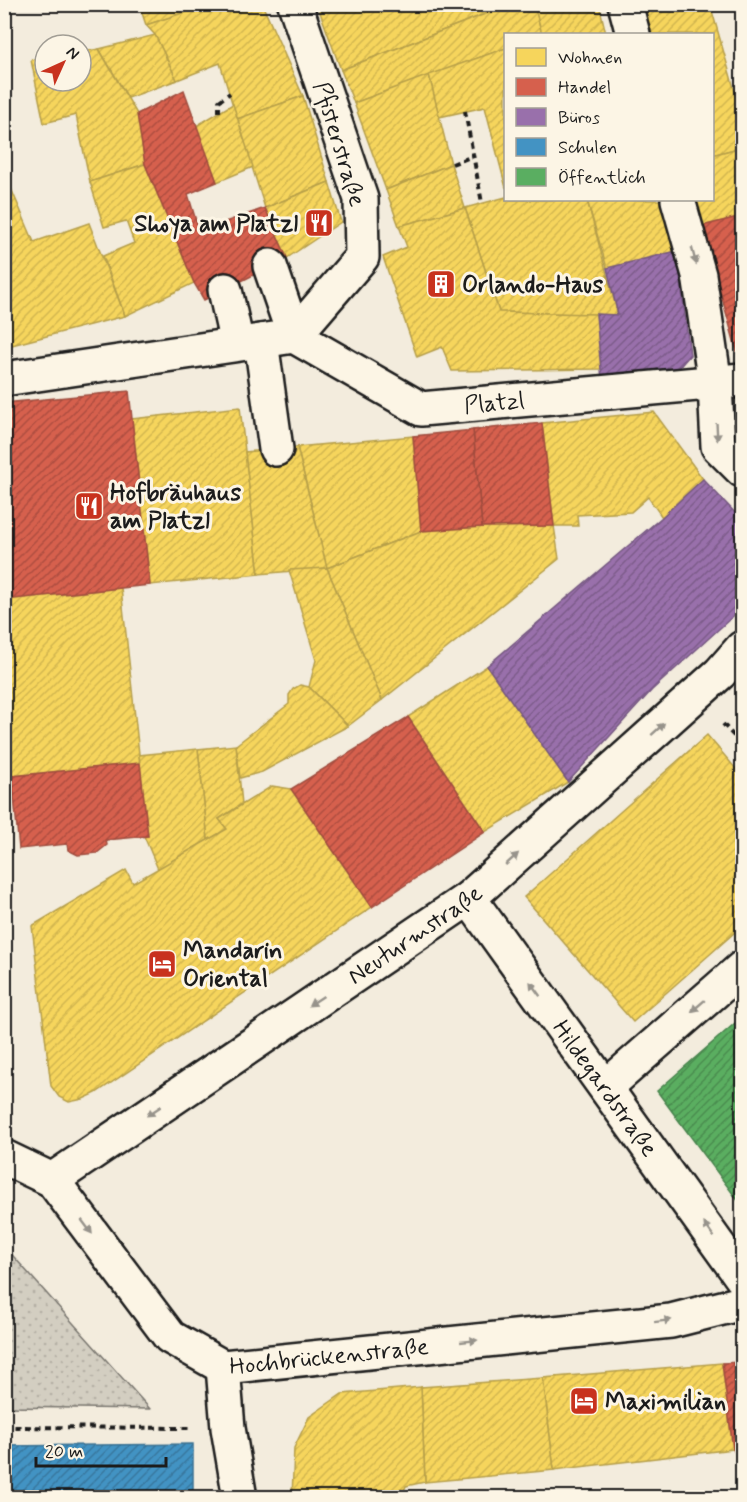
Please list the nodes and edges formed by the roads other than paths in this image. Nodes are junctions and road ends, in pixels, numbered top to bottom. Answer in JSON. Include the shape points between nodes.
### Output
{"nodes":[{"id":1,"x":295,"y":4,"type":"edge"},
{"id":2,"x":625,"y":4,"type":"edge"},
{"id":3,"x":633,"y":33,"type":"edge"},
{"id":4,"x":678,"y":201,"type":"edge"},
{"id":5,"x":270,"y":266,"type":"dead end"},
{"id":6,"x":225,"y":290,"type":"dead end"},
{"id":7,"x":294,"y":336,"type":"junction"},
{"id":8,"x":249,"y":342,"type":"junction"},
{"id":9,"x":4,"y":379,"type":"edge"},
{"id":10,"x":729,"y":382,"type":"edge"},
{"id":11,"x":276,"y":449,"type":"dead end"},
{"id":12,"x":742,"y":470,"type":"edge"},
{"id":13,"x":742,"y":648,"type":"edge"},
{"id":14,"x":469,"y":898,"type":"junction"},
{"id":15,"x":742,"y":968,"type":"edge"},
{"id":16,"x":606,"y":1087,"type":"junction"},
{"id":17,"x":4,"y":1157,"type":"edge"},
{"id":18,"x":52,"y":1180,"type":"junction"},
{"id":19,"x":742,"y":1278,"type":"edge"},
{"id":20,"x":742,"y":1303,"type":"edge"},
{"id":21,"x":223,"y":1368,"type":"junction"},
{"id":22,"x":240,"y":1497,"type":"edge"}],
"edges":[{"from":1,"to":7,"type":"street","name":"Pfisterstraße","via":[[318,73],[374,195],[362,257]]},
{"from":2,"to":3,"type":"street"},
{"from":4,"to":10,"type":"street","one_way":true},
{"from":5,"to":7,"type":"street"},
{"from":6,"to":8,"type":"street"},
{"from":7,"to":8,"type":"street"},
{"from":7,"to":10,"type":"street","name":"Platzl","via":[[421,410]]},
{"from":8,"to":9,"type":"street"},
{"from":8,"to":11,"type":"street"},
{"from":10,"to":12,"type":"street","one_way":true,"via":[[718,446]]},
{"from":14,"to":13,"type":"street","name":"Neuturmstraße","one_way":true,"via":[[720,673]]},
{"from":16,"to":14,"type":"street","name":"Hildegardstraße","one_way":true},
{"from":14,"to":18,"type":"street","name":"Neuturmstraße","one_way":true},
{"from":15,"to":16,"type":"street","one_way":true},
{"from":19,"to":16,"type":"street","name":"Hildegardstraße","one_way":true},
{"from":17,"to":18,"type":"street","name":"Hochbrückenstraße"},
{"from":18,"to":21,"type":"street","name":"Hochbrückenstraße","one_way":true,"via":[[170,1337]]},
{"from":21,"to":20,"type":"street","name":"Hochbrückenstraße","one_way":true,"via":[[670,1321]]},
{"from":21,"to":22,"type":"street"}]}
